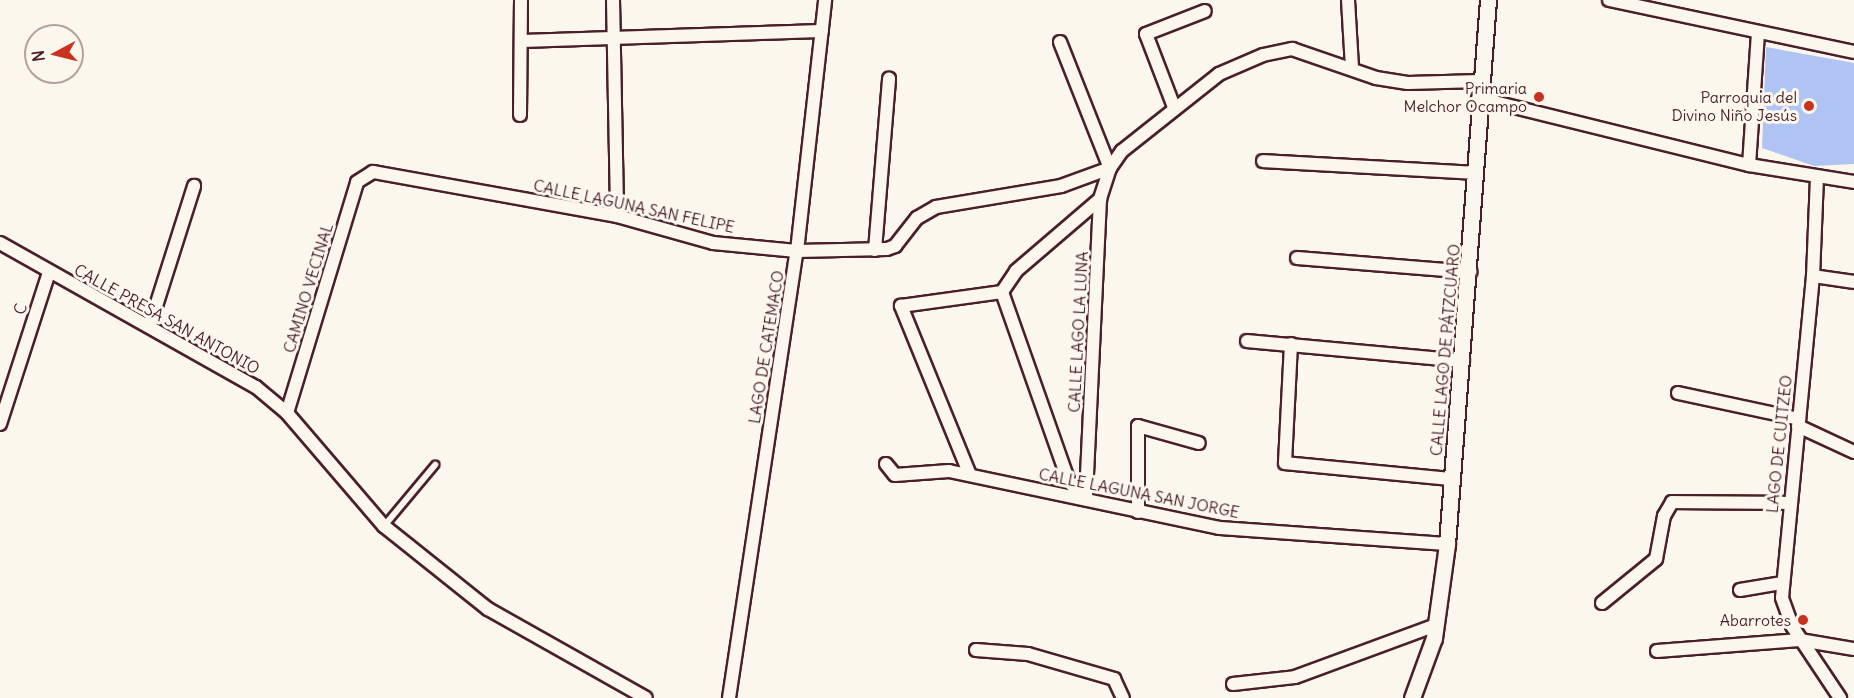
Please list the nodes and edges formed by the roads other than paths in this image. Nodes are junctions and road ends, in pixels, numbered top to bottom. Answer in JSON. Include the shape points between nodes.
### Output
{"nodes":[{"id":1,"x":521,"y":0,"type":"edge"},
{"id":2,"x":613,"y":0,"type":"edge"},
{"id":3,"x":825,"y":0,"type":"edge"},
{"id":4,"x":1348,"y":0,"type":"edge"},
{"id":5,"x":1488,"y":0,"type":"edge"},
{"id":6,"x":1609,"y":0,"type":"edge"},
{"id":7,"x":1205,"y":11,"type":"dead end"},
{"id":8,"x":822,"y":31,"type":"junction"},
{"id":9,"x":1758,"y":32,"type":"junction"},
{"id":10,"x":614,"y":37,"type":"junction"},
{"id":11,"x":521,"y":41,"type":"junction"},
{"id":12,"x":1060,"y":42,"type":"dead end"},
{"id":13,"x":1854,"y":52,"type":"edge"},
{"id":14,"x":1352,"y":68,"type":"junction"},
{"id":15,"x":889,"y":79,"type":"dead end"},
{"id":16,"x":1480,"y":81,"type":"junction"},
{"id":17,"x":1478,"y":98,"type":"junction"},
{"id":18,"x":1174,"y":107,"type":"junction"},
{"id":19,"x":520,"y":115,"type":"dead end"},
{"id":20,"x":1263,"y":161,"type":"dead end"},
{"id":21,"x":1749,"y":165,"type":"junction"},
{"id":22,"x":1110,"y":168,"type":"junction"},
{"id":23,"x":1476,"y":173,"type":"junction"},
{"id":24,"x":363,"y":175,"type":"joint"},
{"id":25,"x":1817,"y":177,"type":"junction"},
{"id":26,"x":1854,"y":182,"type":"edge"},
{"id":27,"x":194,"y":186,"type":"dead end"},
{"id":28,"x":1101,"y":199,"type":"junction"},
{"id":29,"x":617,"y":216,"type":"junction"},
{"id":30,"x":1,"y":246,"type":"edge"},
{"id":31,"x":874,"y":250,"type":"junction"},
{"id":32,"x":797,"y":251,"type":"junction"},
{"id":33,"x":1297,"y":258,"type":"dead end"},
{"id":34,"x":49,"y":272,"type":"junction"},
{"id":35,"x":1470,"y":272,"type":"junction"},
{"id":36,"x":1813,"y":276,"type":"junction"},
{"id":37,"x":1854,"y":282,"type":"edge"},
{"id":38,"x":1002,"y":292,"type":"junction"},
{"id":39,"x":150,"y":325,"type":"junction"},
{"id":40,"x":1247,"y":341,"type":"dead end"},
{"id":41,"x":1291,"y":344,"type":"junction"},
{"id":42,"x":1463,"y":361,"type":"junction"},
{"id":43,"x":1678,"y":393,"type":"dead end"},
{"id":44,"x":287,"y":413,"type":"junction"},
{"id":45,"x":1798,"y":423,"type":"junction"},
{"id":46,"x":0,"y":424,"type":"edge"},
{"id":47,"x":1199,"y":442,"type":"dead end"},
{"id":48,"x":1854,"y":452,"type":"edge"},
{"id":49,"x":886,"y":464,"type":"dead end"},
{"id":50,"x":435,"y":465,"type":"dead end"},
{"id":51,"x":970,"y":475,"type":"junction"},
{"id":52,"x":1452,"y":478,"type":"junction"},
{"id":53,"x":1086,"y":500,"type":"junction"},
{"id":54,"x":1789,"y":503,"type":"junction"},
{"id":55,"x":1138,"y":512,"type":"junction"},
{"id":56,"x":384,"y":526,"type":"junction"},
{"id":57,"x":1447,"y":544,"type":"junction"},
{"id":58,"x":1782,"y":584,"type":"junction"},
{"id":59,"x":1740,"y":590,"type":"dead end"},
{"id":60,"x":1602,"y":603,"type":"dead end"},
{"id":61,"x":1436,"y":625,"type":"junction"},
{"id":62,"x":1800,"y":640,"type":"junction"},
{"id":63,"x":1854,"y":649,"type":"edge"},
{"id":64,"x":976,"y":650,"type":"dead end"},
{"id":65,"x":1657,"y":651,"type":"dead end"},
{"id":66,"x":1233,"y":684,"type":"dead end"},
{"id":67,"x":646,"y":698,"type":"edge"},
{"id":68,"x":729,"y":698,"type":"edge"},
{"id":69,"x":1123,"y":698,"type":"edge"},
{"id":70,"x":1412,"y":698,"type":"edge"},
{"id":71,"x":1840,"y":698,"type":"edge"}],
"edges":[{"from":1,"to":11,"type":"street"},
{"from":2,"to":10,"type":"street"},
{"from":3,"to":8,"type":"street","name":"LAGO DE CATEMACO"},
{"from":4,"to":14,"type":"street"},
{"from":5,"to":16,"type":"street","name":"CALLE LAGO DE PÁTZCUARO"},
{"from":6,"to":9,"type":"street"},
{"from":7,"to":18,"type":"street","via":[[1146,34]]},
{"from":8,"to":10,"type":"street"},
{"from":8,"to":32,"type":"street","name":"LAGO DE CATEMACO"},
{"from":9,"to":13,"type":"street"},
{"from":9,"to":21,"type":"street"},
{"from":10,"to":11,"type":"street"},
{"from":10,"to":29,"type":"street"},
{"from":11,"to":19,"type":"street"},
{"from":12,"to":22,"type":"street"},
{"from":14,"to":16,"type":"street","via":[[1408,83]]},
{"from":14,"to":18,"type":"street","via":[[1292,49],[1263,55],[1234,63]]},
{"from":15,"to":31,"type":"street"},
{"from":16,"to":17,"type":"street","name":"CALLE LAGO DE PÁTZCUARO"},
{"from":17,"to":21,"type":"street"},
{"from":17,"to":23,"type":"street","name":"CALLE LAGO DE PÁTZCUARO"},
{"from":18,"to":22,"type":"street","via":[[1122,151]]},
{"from":20,"to":23,"type":"street"},
{"from":21,"to":25,"type":"street"},
{"from":22,"to":28,"type":"street","name":"CALLE LAGO LA LUNA"},
{"from":22,"to":31,"type":"street","name":"CALLE LAGUNA SAN FELIPE","via":[[1061,186],[936,207],[917,218],[895,246]]},
{"from":23,"to":35,"type":"street","name":"CALLE LAGO DE PÁTZCUARO"},
{"from":24,"to":29,"type":"street","name":"CALLE LAGUNA SAN FELIPE","via":[[373,172]]},
{"from":24,"to":44,"type":"street","name":"CAMINO VECINAL","via":[[357,182]]},
{"from":25,"to":26,"type":"street"},
{"from":25,"to":36,"type":"street","name":"LAGO DE CUITZEO"},
{"from":27,"to":39,"type":"street"},
{"from":28,"to":38,"type":"street","via":[[1016,271]]},
{"from":28,"to":53,"type":"street","name":"CALLE LAGO LA LUNA"},
{"from":29,"to":32,"type":"street","name":"CALLE LAGUNA SAN FELIPE","via":[[713,243]]},
{"from":30,"to":34,"type":"street","name":"CALLE PRESA SAN ANTONIO"},
{"from":31,"to":32,"type":"street","name":"CALLE LAGUNA SAN FELIPE"},
{"from":32,"to":68,"type":"street","name":"LAGO DE CATEMACO"},
{"from":33,"to":35,"type":"street"},
{"from":34,"to":39,"type":"street","name":"CALLE PRESA SAN ANTONIO"},
{"from":34,"to":46,"type":"street","name":"C"},
{"from":35,"to":42,"type":"street","name":"CALLE LAGO DE PÁTZCUARO"},
{"from":36,"to":37,"type":"street"},
{"from":36,"to":45,"type":"street","name":"LAGO DE CUITZEO"},
{"from":38,"to":51,"type":"street","via":[[901,306]]},
{"from":38,"to":53,"type":"street","via":[[1069,482]]},
{"from":39,"to":44,"type":"street","name":"CALLE PRESA SAN ANTONIO","via":[[256,387]]},
{"from":40,"to":41,"type":"street"},
{"from":41,"to":42,"type":"street"},
{"from":41,"to":52,"type":"street","via":[[1285,463]]},
{"from":42,"to":52,"type":"street","name":"CALLE LAGO DE PÁTZCUARO"},
{"from":43,"to":45,"type":"street"},
{"from":44,"to":56,"type":"street","name":"CALLE PRESA SAN ANTONIO"},
{"from":45,"to":48,"type":"street"},
{"from":45,"to":54,"type":"street","name":"LAGO DE CUITZEO"},
{"from":47,"to":55,"type":"street","via":[[1138,426]]},
{"from":49,"to":51,"type":"street","name":"CALLE LAGUNA SAN JORGE","via":[[895,475],[949,471]]},
{"from":50,"to":56,"type":"lane"},
{"from":51,"to":53,"type":"street","name":"CALLE LAGUNA SAN JORGE"},
{"from":52,"to":57,"type":"street","name":"CALLE LAGO DE PÁTZCUARO"},
{"from":53,"to":55,"type":"street","name":"CALLE LAGUNA SAN JORGE"},
{"from":54,"to":58,"type":"street","name":"LAGO DE CUITZEO"},
{"from":54,"to":60,"type":"street","via":[[1672,502],[1664,516],[1656,559]]},
{"from":55,"to":57,"type":"street","name":"CALLE LAGUNA SAN JORGE","via":[[1219,528]]},
{"from":56,"to":67,"type":"street","name":"CALLE PRESA SAN ANTONIO","via":[[488,609]]},
{"from":57,"to":61,"type":"street","name":"CALLE LAGO DE PÁTZCUARO"},
{"from":58,"to":59,"type":"street"},
{"from":58,"to":62,"type":"street","name":"LAGO DE CUITZEO","via":[[1786,613]]},
{"from":61,"to":66,"type":"street","via":[[1295,677]]},
{"from":61,"to":70,"type":"street","name":"CALLE LAGO DE PÁTZCUARO"},
{"from":62,"to":63,"type":"street"},
{"from":62,"to":65,"type":"street"},
{"from":62,"to":71,"type":"street","name":"LAGO DE CUITZEO"},
{"from":64,"to":69,"type":"street","via":[[1028,654],[1114,680]]}]}
